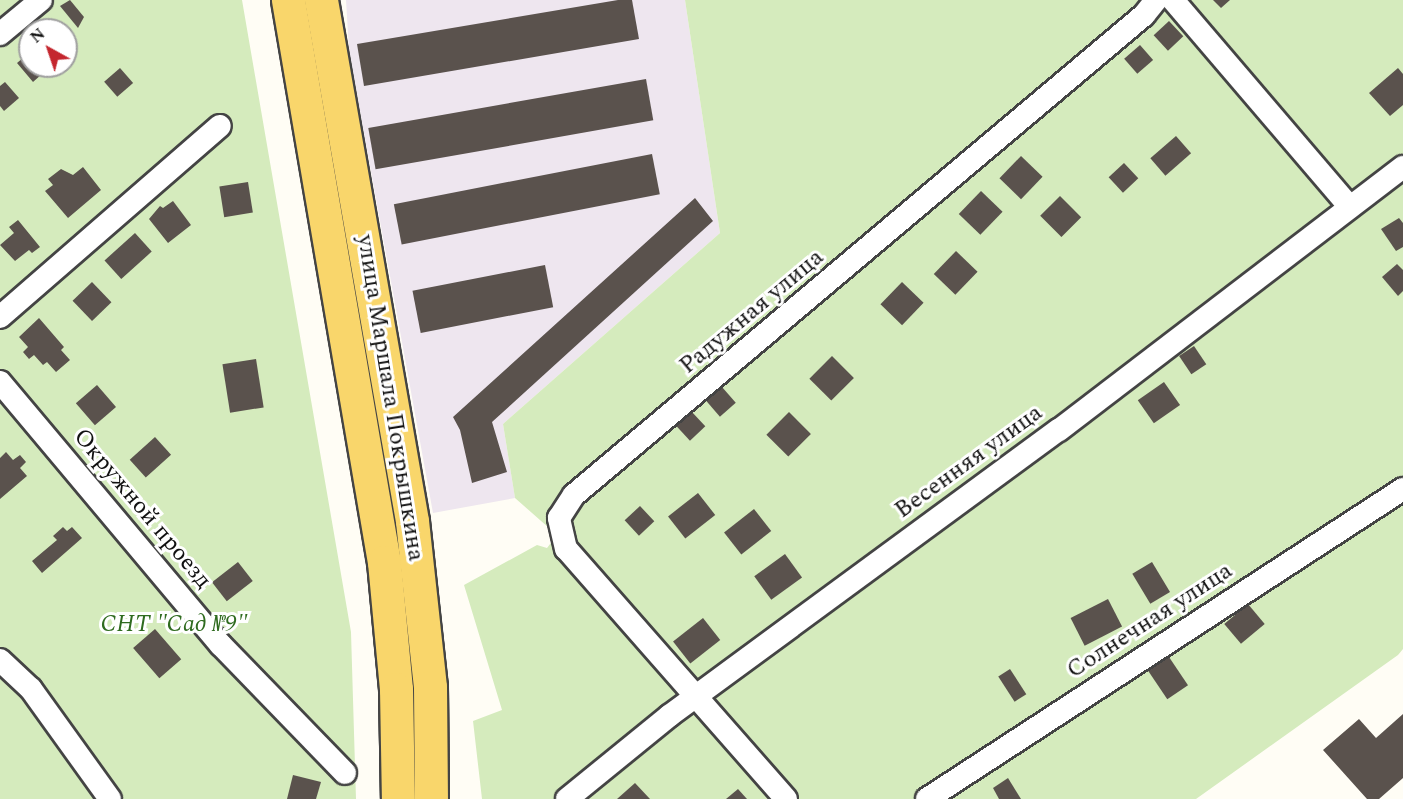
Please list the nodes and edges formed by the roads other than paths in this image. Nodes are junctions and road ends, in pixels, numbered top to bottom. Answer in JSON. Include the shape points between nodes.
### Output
{"nodes":[{"id":1,"x":41,"y":0,"type":"edge"},
{"id":2,"x":288,"y":0,"type":"edge"},
{"id":3,"x":321,"y":0,"type":"edge"},
{"id":4,"x":1156,"y":0,"type":"edge"},
{"id":5,"x":1173,"y":0,"type":"edge"},
{"id":6,"x":0,"y":34,"type":"edge"},
{"id":7,"x":220,"y":126,"type":"dead end"},
{"id":8,"x":1403,"y":167,"type":"edge"},
{"id":9,"x":1350,"y":207,"type":"junction"},
{"id":10,"x":0,"y":317,"type":"edge"},
{"id":11,"x":0,"y":382,"type":"edge"},
{"id":12,"x":1403,"y":489,"type":"edge"},
{"id":13,"x":0,"y":660,"type":"edge"},
{"id":14,"x":698,"y":695,"type":"junction"},
{"id":15,"x":345,"y":773,"type":"dead end"},
{"id":16,"x":110,"y":799,"type":"edge"},
{"id":17,"x":398,"y":799,"type":"edge"},
{"id":18,"x":431,"y":799,"type":"edge"},
{"id":19,"x":567,"y":799,"type":"edge"},
{"id":20,"x":786,"y":799,"type":"edge"},
{"id":21,"x":927,"y":799,"type":"edge"}],
"edges":[{"from":1,"to":6,"type":"street"},
{"from":2,"to":17,"type":"main road","name":"улица Маршала Покрышкина","via":[[383,553],[396,689]]},
{"from":3,"to":18,"type":"main road","name":"улица Маршала Покрышкина","via":[[413,530],[429,677]]},
{"from":4,"to":14,"type":"street","name":"Радужная улица","via":[[1144,15],[574,495],[559,518],[566,549]]},
{"from":5,"to":9,"type":"street"},
{"from":7,"to":10,"type":"street"},
{"from":8,"to":9,"type":"street","name":"Весенняя улица"},
{"from":9,"to":14,"type":"street","name":"Весенняя улица","via":[[1059,430]]},
{"from":11,"to":15,"type":"street","name":"Окружной проезд","via":[[221,645]]},
{"from":12,"to":21,"type":"street","name":"Солнечная улица"},
{"from":13,"to":16,"type":"street","via":[[31,689]]},
{"from":14,"to":19,"type":"street","name":"Весенняя улица"},
{"from":14,"to":20,"type":"street","name":"Радужная улица"}]}
